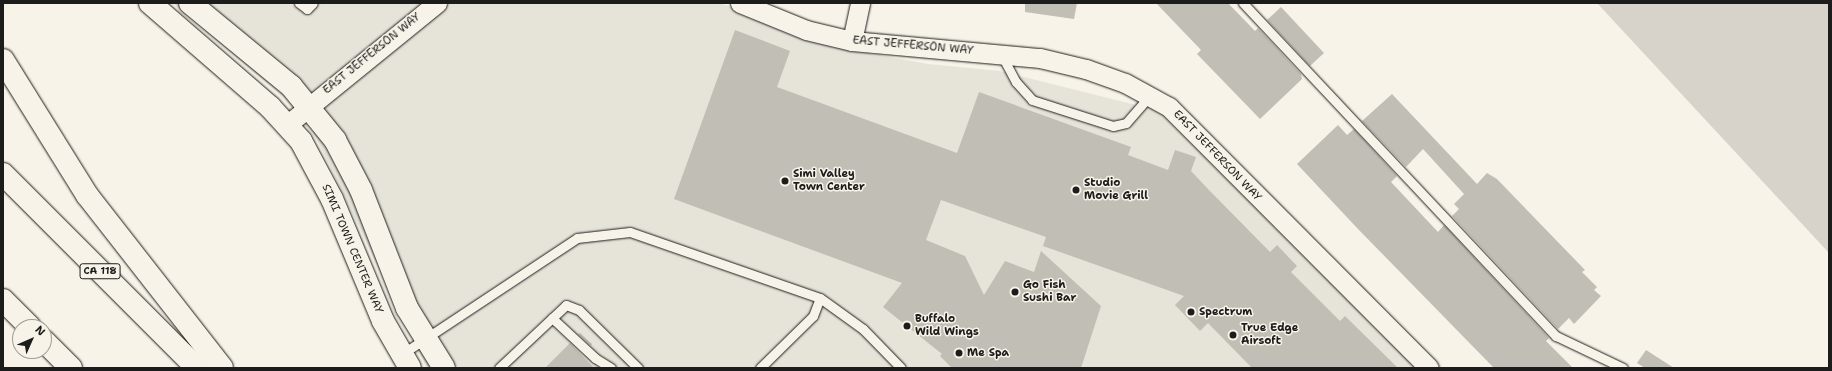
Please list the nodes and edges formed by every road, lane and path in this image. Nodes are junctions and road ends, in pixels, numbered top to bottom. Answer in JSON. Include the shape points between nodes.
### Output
{"nodes":[{"id":1,"x":150,"y":3,"type":"edge"},
{"id":2,"x":190,"y":3,"type":"edge"},
{"id":3,"x":299,"y":3,"type":"edge"},
{"id":4,"x":313,"y":3,"type":"edge"},
{"id":5,"x":437,"y":3,"type":"edge"},
{"id":6,"x":740,"y":3,"type":"edge"},
{"id":7,"x":860,"y":3,"type":"edge"},
{"id":8,"x":1243,"y":3,"type":"edge"},
{"id":9,"x":852,"y":41,"type":"junction"},
{"id":10,"x":1002,"y":54,"type":"junction"},
{"id":11,"x":3,"y":60,"type":"edge"},
{"id":12,"x":1149,"y":96,"type":"junction"},
{"id":13,"x":308,"y":106,"type":"junction"},
{"id":14,"x":288,"y":124,"type":"junction"},
{"id":15,"x":3,"y":174,"type":"edge"},
{"id":16,"x":820,"y":298,"type":"junction"},
{"id":17,"x":3,"y":300,"type":"edge"},
{"id":18,"x":3,"y":308,"type":"edge"},
{"id":19,"x":552,"y":318,"type":"junction"},
{"id":20,"x":16,"y":319,"type":"edge"},
{"id":21,"x":22,"y":319,"type":"edge"},
{"id":22,"x":424,"y":340,"type":"junction"},
{"id":23,"x":52,"y":350,"type":"edge"},
{"id":24,"x":406,"y":361,"type":"edge"},
{"id":25,"x":71,"y":368,"type":"edge"},
{"id":26,"x":197,"y":368,"type":"edge"},
{"id":27,"x":222,"y":368,"type":"edge"},
{"id":28,"x":444,"y":368,"type":"edge"},
{"id":29,"x":498,"y":368,"type":"edge"},
{"id":30,"x":611,"y":368,"type":"edge"},
{"id":31,"x":638,"y":368,"type":"edge"},
{"id":32,"x":760,"y":368,"type":"edge"},
{"id":33,"x":901,"y":368,"type":"edge"},
{"id":34,"x":1429,"y":368,"type":"edge"},
{"id":35,"x":1623,"y":368,"type":"edge"}],
"edges":[{"from":1,"to":14,"type":"main road","name":"SIMI TOWN CENTER WAY"},
{"from":2,"to":13,"type":"main road","via":[[258,57]]},
{"from":3,"to":4,"type":"lane","via":[[307,9]]},
{"from":5,"to":13,"type":"street","name":"EAST JEFFERSON WAY"},
{"from":6,"to":9,"type":"street","name":"EAST JEFFERSON WAY","via":[[806,30]]},
{"from":7,"to":9,"type":"street"},
{"from":8,"to":35,"type":"lane","via":[[1556,336]]},
{"from":9,"to":10,"type":"street","name":"EAST JEFFERSON WAY"},
{"from":10,"to":12,"type":"street","name":"EAST JEFFERSON WAY","via":[[1040,58],[1086,69]]},
{"from":10,"to":12,"type":"lane","via":[[1016,82],[1032,100],[1113,126],[1126,123]]},
{"from":11,"to":27,"type":"main road","via":[[86,195]]},
{"from":12,"to":34,"type":"street","name":"EAST JEFFERSON WAY","via":[[1169,107]]},
{"from":13,"to":14,"type":"street","name":"EAST JEFFERSON WAY"},
{"from":13,"to":22,"type":"main road","via":[[335,140],[361,190],[391,271]]},
{"from":14,"to":24,"type":"main road","name":"SIMI TOWN CENTER WAY","via":[[332,199],[383,321]]},
{"from":15,"to":26,"type":"main road","number":"CA 118"},
{"from":16,"to":22,"type":"lane","via":[[630,232],[600,233],[577,238]]},
{"from":16,"to":32,"type":"lane","via":[[813,316]]},
{"from":16,"to":33,"type":"lane","via":[[863,329]]},
{"from":17,"to":21,"type":"main road"},
{"from":18,"to":20,"type":"main road"},
{"from":19,"to":29,"type":"lane"},
{"from":19,"to":30,"type":"lane","via":[[595,358]]},
{"from":19,"to":31,"type":"lane","via":[[566,305],[579,310]]},
{"from":22,"to":24,"type":"lane"},
{"from":22,"to":28,"type":"main road"},
{"from":23,"to":25,"type":"main road"}]}
